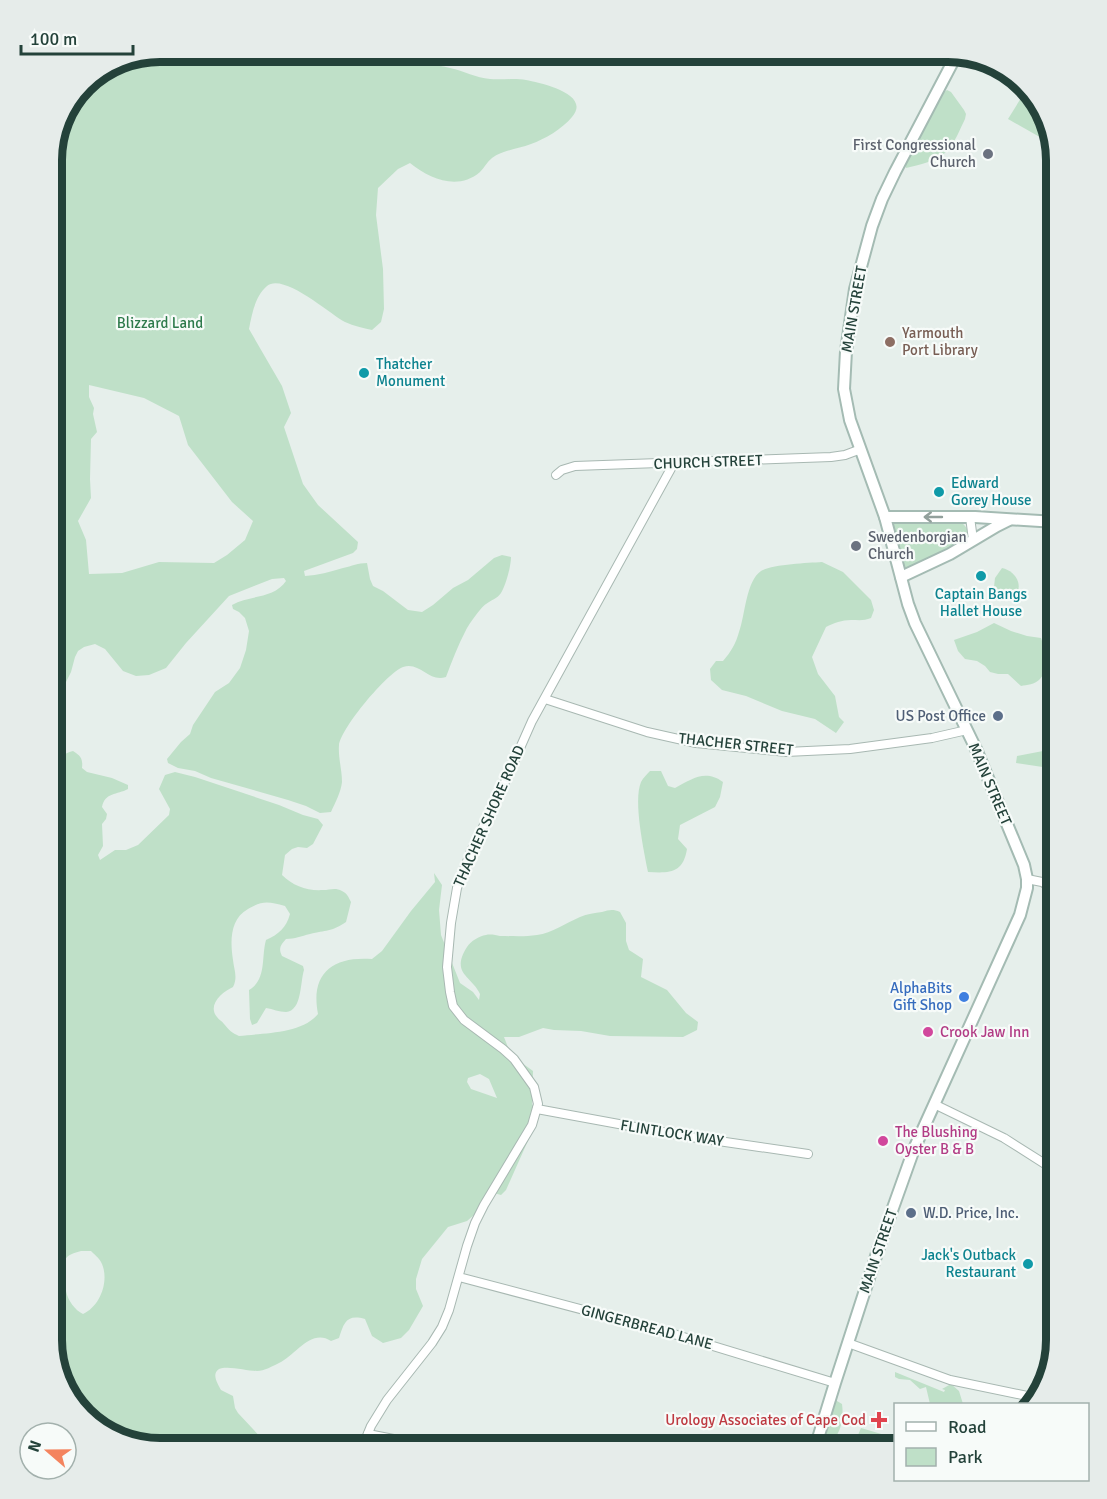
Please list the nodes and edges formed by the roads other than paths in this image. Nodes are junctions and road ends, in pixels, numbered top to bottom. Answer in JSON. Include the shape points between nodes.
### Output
{"nodes":[{"id":1,"x":953,"y":62,"type":"edge"},
{"id":2,"x":861,"y":449,"type":"junction"},
{"id":3,"x":674,"y":463,"type":"junction"},
{"id":4,"x":556,"y":475,"type":"dead end"},
{"id":5,"x":885,"y":517,"type":"junction"},
{"id":6,"x":970,"y":517,"type":"junction"},
{"id":7,"x":1012,"y":519,"type":"junction"},
{"id":8,"x":1046,"y":521,"type":"edge"},
{"id":9,"x":973,"y":540,"type":"junction"},
{"id":10,"x":901,"y":577,"type":"junction"},
{"id":11,"x":545,"y":699,"type":"junction"},
{"id":12,"x":967,"y":730,"type":"junction"},
{"id":13,"x":1027,"y":879,"type":"junction"},
{"id":14,"x":1046,"y":885,"type":"edge"},
{"id":15,"x":934,"y":1104,"type":"junction"},
{"id":16,"x":537,"y":1109,"type":"junction"},
{"id":17,"x":808,"y":1154,"type":"dead end"},
{"id":18,"x":1046,"y":1165,"type":"edge"},
{"id":19,"x":459,"y":1277,"type":"junction"},
{"id":20,"x":848,"y":1343,"type":"junction"},
{"id":21,"x":835,"y":1383,"type":"junction"},
{"id":22,"x":1027,"y":1396,"type":"edge"},
{"id":23,"x":368,"y":1434,"type":"junction"},
{"id":24,"x":367,"y":1437,"type":"edge"},
{"id":25,"x":385,"y":1437,"type":"edge"},
{"id":26,"x":818,"y":1438,"type":"edge"}],
"edges":[{"from":1,"to":2,"type":"main road","name":"MAIN STREET","via":[[882,199],[860,265],[844,383],[848,412]]},
{"from":2,"to":3,"type":"street","name":"CHURCH STREET","via":[[831,457]]},
{"from":2,"to":5,"type":"main road","name":"MAIN STREET"},
{"from":3,"to":4,"type":"street","name":"CHURCH STREET","via":[[575,466]]},
{"from":3,"to":11,"type":"street","name":"THACHER SHORE ROAD"},
{"from":6,"to":5,"type":"main road","one_way":true},
{"from":5,"to":10,"type":"main road","name":"MAIN STREET"},
{"from":6,"to":7,"type":"main road"},
{"from":6,"to":9,"type":"street"},
{"from":7,"to":8,"type":"main road"},
{"from":7,"to":9,"type":"main road"},
{"from":9,"to":10,"type":"main road"},
{"from":10,"to":12,"type":"main road","name":"MAIN STREET","via":[[915,623]]},
{"from":11,"to":12,"type":"street","name":"THACHER STREET","via":[[647,732],[696,743],[786,752],[850,749]]},
{"from":11,"to":16,"type":"street","name":"THACHER SHORE ROAD","via":[[459,881],[453,902],[447,966],[456,1011],[514,1059],[534,1086]]},
{"from":12,"to":13,"type":"main road","name":"MAIN STREET"},
{"from":13,"to":14,"type":"street"},
{"from":13,"to":15,"type":"main road","name":"MAIN STREET","via":[[1020,915]]},
{"from":15,"to":18,"type":"street","via":[[1004,1138]]},
{"from":15,"to":20,"type":"main road","name":"MAIN STREET","via":[[896,1198]]},
{"from":16,"to":17,"type":"street","name":"FLINTLOCK WAY"},
{"from":16,"to":19,"type":"street","via":[[532,1125],[475,1223]]},
{"from":19,"to":21,"type":"street","name":"GINGERBREAD LANE","via":[[668,1332]]},
{"from":19,"to":23,"type":"street","via":[[439,1332],[387,1400]]},
{"from":20,"to":21,"type":"main road","name":"MAIN STREET"},
{"from":20,"to":22,"type":"street","via":[[950,1380]]},
{"from":21,"to":26,"type":"main road","name":"MAIN STREET"},
{"from":23,"to":24,"type":"street"},
{"from":23,"to":25,"type":"street"}]}
